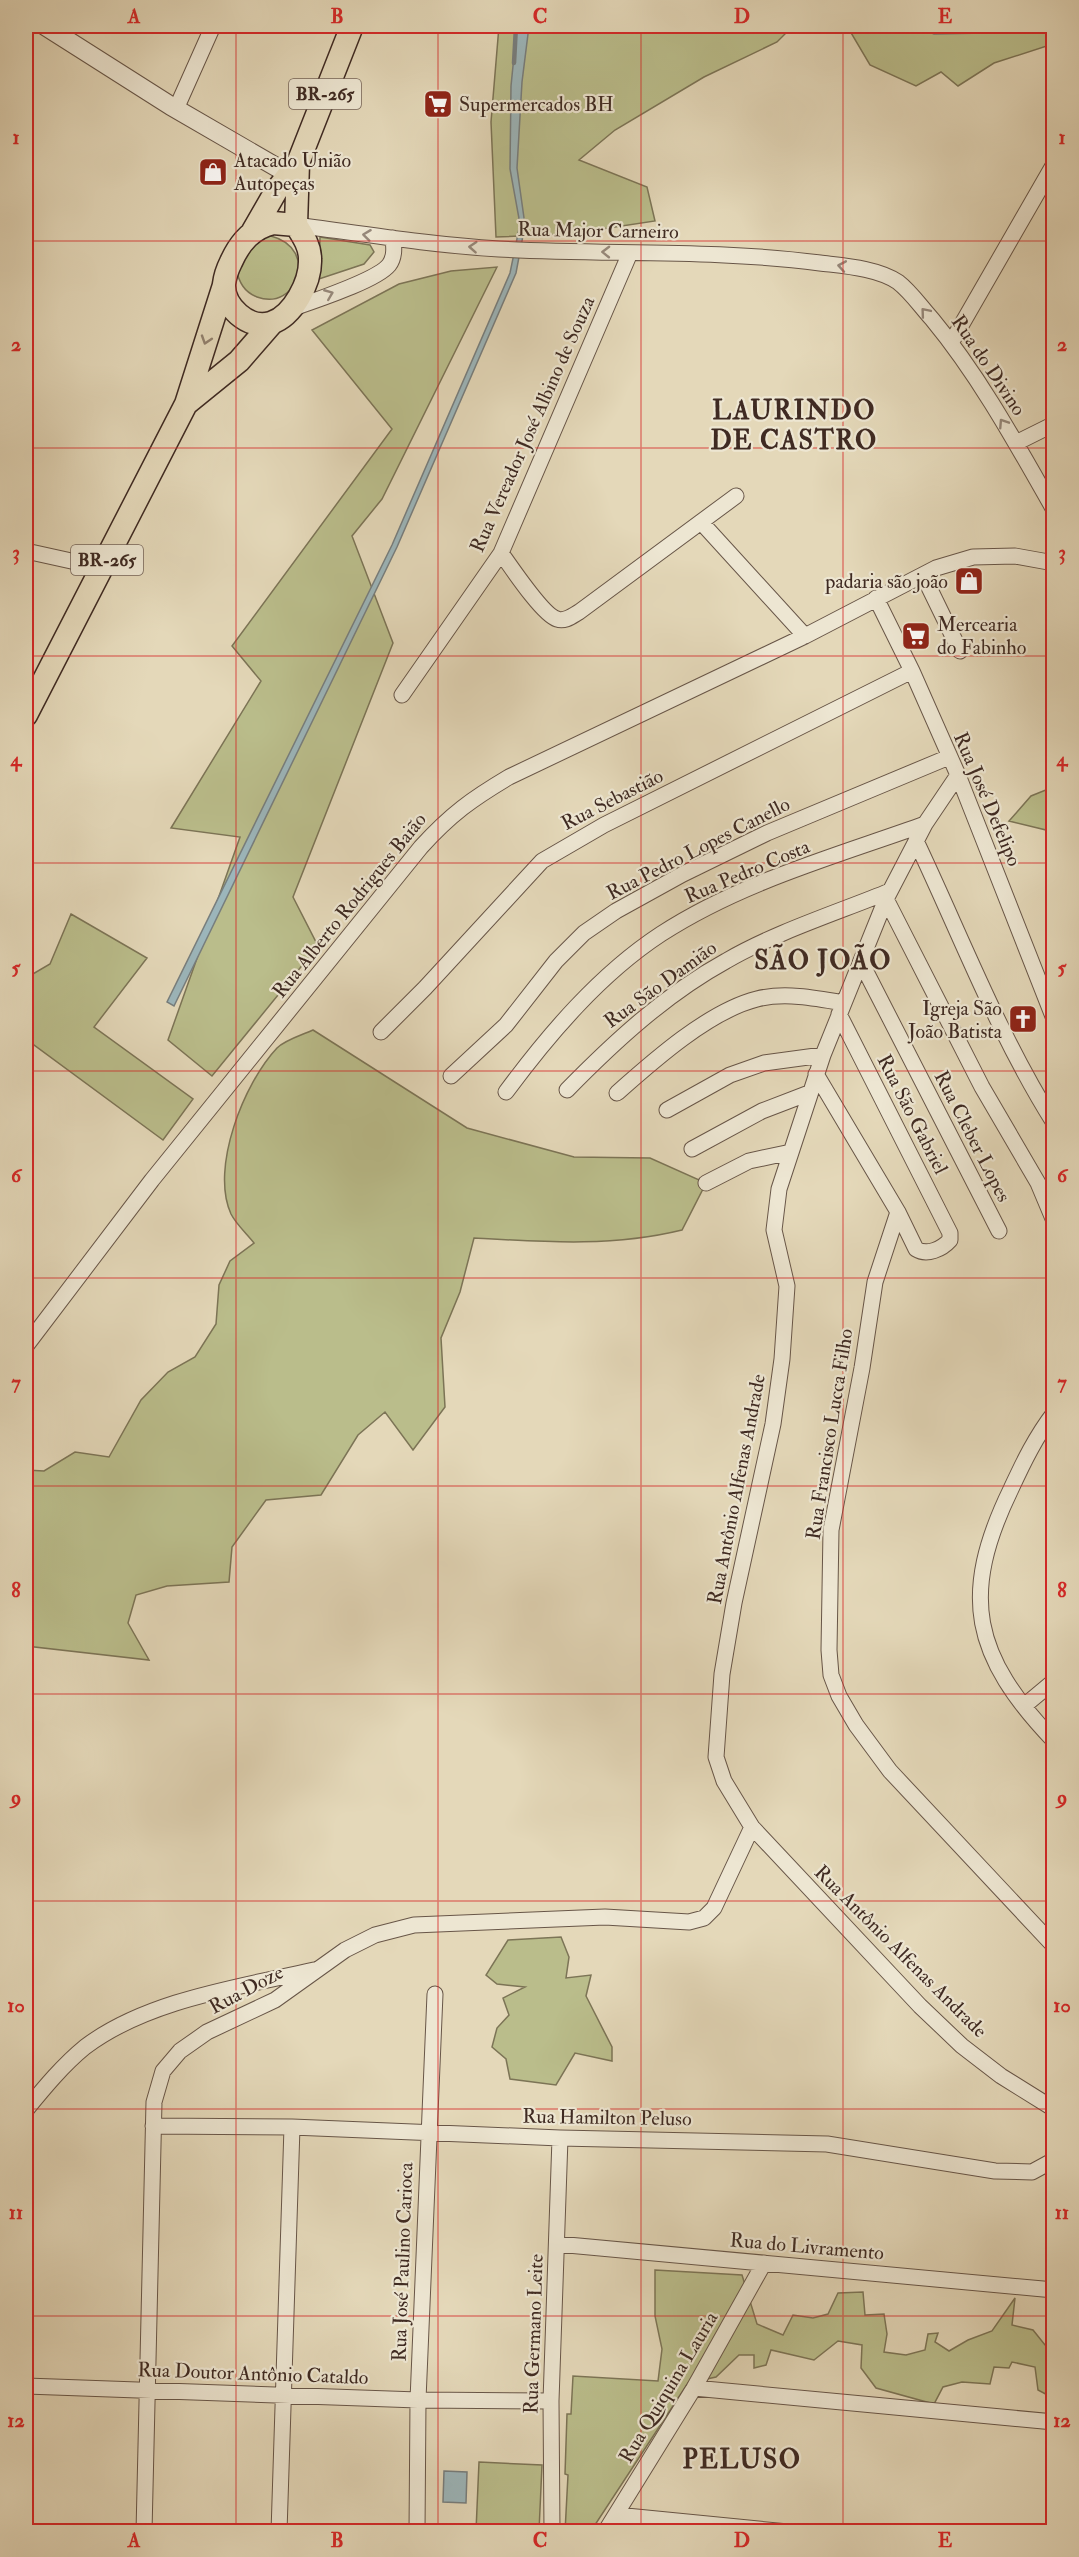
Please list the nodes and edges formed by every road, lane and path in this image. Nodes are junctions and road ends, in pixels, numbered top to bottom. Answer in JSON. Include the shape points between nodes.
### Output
{"nodes":[{"id":1,"x":45,"y":26,"type":"edge"},
{"id":2,"x":213,"y":26,"type":"edge"},
{"id":3,"x":352,"y":26,"type":"edge"},
{"id":4,"x":176,"y":109,"type":"junction"},
{"id":5,"x":1053,"y":164,"type":"edge"},
{"id":6,"x":286,"y":174,"type":"junction"},
{"id":7,"x":296,"y":225,"type":"junction"},
{"id":8,"x":253,"y":231,"type":"junction"},
{"id":9,"x":393,"y":238,"type":"junction"},
{"id":10,"x":630,"y":253,"type":"junction"},
{"id":11,"x":898,"y":282,"type":"joint"},
{"id":12,"x":224,"y":285,"type":"junction"},
{"id":13,"x":291,"y":309,"type":"junction"},
{"id":14,"x":272,"y":323,"type":"junction"},
{"id":15,"x":951,"y":342,"type":"junction"},
{"id":16,"x":186,"y":404,"type":"junction"},
{"id":17,"x":1053,"y":424,"type":"edge"},
{"id":18,"x":1016,"y":443,"type":"junction"},
{"id":19,"x":736,"y":496,"type":"dead end"},
{"id":20,"x":1053,"y":510,"type":"edge"},
{"id":21,"x":701,"y":522,"type":"junction"},
{"id":22,"x":26,"y":550,"type":"edge"},
{"id":23,"x":501,"y":553,"type":"junction"},
{"id":24,"x":1053,"y":563,"type":"edge"},
{"id":25,"x":103,"y":568,"type":"junction"},
{"id":26,"x":923,"y":574,"type":"junction"},
{"id":27,"x":876,"y":598,"type":"junction"},
{"id":28,"x":805,"y":636,"type":"junction"},
{"id":29,"x":960,"y":651,"type":"dead end"},
{"id":30,"x":912,"y":671,"type":"junction"},
{"id":31,"x":402,"y":695,"type":"dead end"},
{"id":32,"x":26,"y":715,"type":"edge"},
{"id":33,"x":949,"y":757,"type":"junction"},
{"id":34,"x":958,"y":775,"type":"junction"},
{"id":35,"x":925,"y":824,"type":"junction"},
{"id":36,"x":916,"y":841,"type":"junction"},
{"id":37,"x":888,"y":895,"type":"junction"},
{"id":38,"x":862,"y":964,"type":"junction"},
{"id":39,"x":841,"y":1009,"type":"junction"},
{"id":40,"x":1053,"y":1019,"type":"edge"},
{"id":41,"x":381,"y":1032,"type":"dead end"},
{"id":42,"x":823,"y":1055,"type":"junction"},
{"id":43,"x":816,"y":1074,"type":"junction"},
{"id":44,"x":452,"y":1076,"type":"dead end"},
{"id":45,"x":567,"y":1090,"type":"dead end"},
{"id":46,"x":506,"y":1092,"type":"dead end"},
{"id":47,"x":617,"y":1093,"type":"dead end"},
{"id":48,"x":809,"y":1093,"type":"junction"},
{"id":49,"x":667,"y":1110,"type":"dead end"},
{"id":50,"x":1053,"y":1124,"type":"edge"},
{"id":51,"x":692,"y":1149,"type":"dead end"},
{"id":52,"x":791,"y":1152,"type":"junction"},
{"id":53,"x":706,"y":1183,"type":"dead end"},
{"id":54,"x":898,"y":1212,"type":"junction"},
{"id":55,"x":1053,"y":1221,"type":"edge"},
{"id":56,"x":999,"y":1232,"type":"dead end"},
{"id":57,"x":26,"y":1346,"type":"edge"},
{"id":58,"x":1053,"y":1413,"type":"edge"},
{"id":59,"x":1053,"y":1681,"type":"edge"},
{"id":60,"x":1024,"y":1706,"type":"junction"},
{"id":61,"x":1053,"y":1741,"type":"edge"},
{"id":62,"x":752,"y":1827,"type":"junction"},
{"id":63,"x":1053,"y":1946,"type":"edge"},
{"id":64,"x":317,"y":1970,"type":"junction"},
{"id":65,"x":435,"y":1994,"type":"dead end"},
{"id":66,"x":1053,"y":2109,"type":"edge"},
{"id":67,"x":26,"y":2110,"type":"edge"},
{"id":68,"x":153,"y":2126,"type":"junction"},
{"id":69,"x":292,"y":2127,"type":"junction"},
{"id":70,"x":428,"y":2133,"type":"junction"},
{"id":71,"x":560,"y":2138,"type":"junction"},
{"id":72,"x":1053,"y":2160,"type":"edge"},
{"id":73,"x":557,"y":2244,"type":"junction"},
{"id":74,"x":764,"y":2262,"type":"junction"},
{"id":75,"x":1053,"y":2290,"type":"edge"},
{"id":76,"x":26,"y":2386,"type":"edge"},
{"id":77,"x":694,"y":2388,"type":"junction"},
{"id":78,"x":149,"y":2390,"type":"junction"},
{"id":79,"x":282,"y":2395,"type":"junction"},
{"id":80,"x":418,"y":2400,"type":"junction"},
{"id":81,"x":551,"y":2401,"type":"junction"},
{"id":82,"x":1053,"y":2422,"type":"edge"},
{"id":83,"x":616,"y":2515,"type":"junction"},
{"id":84,"x":144,"y":2532,"type":"edge"},
{"id":85,"x":279,"y":2532,"type":"edge"},
{"id":86,"x":417,"y":2532,"type":"edge"},
{"id":87,"x":552,"y":2532,"type":"edge"},
{"id":88,"x":605,"y":2532,"type":"edge"},
{"id":89,"x":788,"y":2532,"type":"edge"}],
"edges":[{"from":1,"to":4,"type":"street"},
{"from":2,"to":4,"type":"street"},
{"from":3,"to":6,"type":"main road","number":"BR-265"},
{"from":4,"to":6,"type":"street"},
{"from":5,"to":15,"type":"street"},
{"from":6,"to":7,"type":"main road","number":"BR-265"},
{"from":6,"to":8,"type":"main road","number":"BR-265"},
{"from":7,"to":8,"type":"main road","via":[[273,223]]},
{"from":9,"to":7,"type":"street","name":"Rua Major Carneiro","one_way":true},
{"from":7,"to":13,"type":"main road","number":"BR-265","via":[[307,244],[310,261],[302,290]]},
{"from":8,"to":12,"type":"main road","number":"BR-265","via":[[236,250]]},
{"from":10,"to":9,"type":"street","name":"Rua Major Carneiro","one_way":true,"via":[[446,246]]},
{"from":13,"to":9,"type":"street","one_way":true,"via":[[387,267],[395,248]]},
{"from":11,"to":10,"type":"street","name":"Rua Major Carneiro","one_way":true,"via":[[863,270],[786,258]]},
{"from":10,"to":23,"type":"street","name":"Rua Vereador José Albino de Souza"},
{"from":15,"to":11,"type":"street","name":"Rua do Divino","one_way":true},
{"from":12,"to":14,"type":"main road","via":[[238,314],[255,323]]},
{"from":12,"to":16,"type":"main road","number":"BR-265","one_way":true},
{"from":13,"to":14,"type":"main road","number":"BR-265"},
{"from":14,"to":16,"type":"main road","number":"BR-265","via":[[239,361]]},
{"from":18,"to":15,"type":"street","name":"Rua do Divino","one_way":true},
{"from":16,"to":25,"type":"main road","number":"BR-265"},
{"from":17,"to":18,"type":"street"},
{"from":18,"to":20,"type":"street","name":"Rua do Divino"},
{"from":19,"to":21,"type":"street"},
{"from":21,"to":23,"type":"street","via":[[579,612],[562,620],[546,611]]},
{"from":21,"to":28,"type":"street"},
{"from":22,"to":25,"type":"street"},
{"from":23,"to":31,"type":"street","name":"Rua Vereador José Albino de Souza"},
{"from":24,"to":26,"type":"street","name":"Rua Alberto Rodrigues Baião","via":[[1015,556],[973,557]]},
{"from":25,"to":32,"type":"main road","number":"BR-265"},
{"from":26,"to":27,"type":"street","name":"Rua Alberto Rodrigues Baião"},
{"from":26,"to":29,"type":"street"},
{"from":27,"to":28,"type":"street","name":"Rua Alberto Rodrigues Baião"},
{"from":27,"to":30,"type":"street","name":"Rua José Defelipo"},
{"from":28,"to":57,"type":"street","name":"Rua Alberto Rodrigues Baião","via":[[509,777],[468,801],[441,825],[152,1180]]},
{"from":30,"to":33,"type":"street","name":"Rua José Defelipo"},
{"from":30,"to":41,"type":"street","name":"Rua Sebastião","via":[[604,825],[542,861]]},
{"from":33,"to":34,"type":"street","name":"Rua José Defelipo"},
{"from":33,"to":44,"type":"street","name":"Rua Pedro Lopes Canello","via":[[767,833],[616,911],[584,933],[556,961],[506,1025]]},
{"from":34,"to":35,"type":"street","name":"Rua Antônio Alfenas Andrade"},
{"from":34,"to":40,"type":"street","name":"Rua José Defelipo"},
{"from":35,"to":36,"type":"street","name":"Rua Antônio Alfenas Andrade"},
{"from":35,"to":46,"type":"street","name":"Rua Pedro Costa","via":[[769,880],[713,904],[661,935],[617,968],[578,1006]]},
{"from":36,"to":37,"type":"street","name":"Rua Antônio Alfenas Andrade"},
{"from":36,"to":50,"type":"street","via":[[1005,1038]]},
{"from":37,"to":38,"type":"street","name":"Rua Antônio Alfenas Andrade"},
{"from":37,"to":45,"type":"street","name":"Rua São Damião","via":[[725,961],[617,1040]]},
{"from":37,"to":55,"type":"street","via":[[977,1078],[1038,1183]]},
{"from":38,"to":39,"type":"street","name":"Rua Antônio Alfenas Andrade"},
{"from":38,"to":56,"type":"street","name":"Rua Cleber Lopes"},
{"from":39,"to":42,"type":"street","name":"Rua Antônio Alfenas Andrade"},
{"from":39,"to":47,"type":"street","via":[[787,996],[758,999],[728,1010]]},
{"from":39,"to":54,"type":"street","name":"Rua São Gabriel","via":[[950,1240],[930,1253],[920,1252]]},
{"from":42,"to":43,"type":"street","name":"Rua Antônio Alfenas Andrade"},
{"from":42,"to":49,"type":"street","via":[[764,1063],[730,1075]]},
{"from":43,"to":48,"type":"street","name":"Rua Antônio Alfenas Andrade"},
{"from":43,"to":54,"type":"street"},
{"from":48,"to":51,"type":"street","via":[[762,1111]]},
{"from":48,"to":52,"type":"street","name":"Rua Antônio Alfenas Andrade"},
{"from":52,"to":53,"type":"street","via":[[749,1161]]},
{"from":52,"to":62,"type":"street","name":"Rua Antônio Alfenas Andrade","via":[[775,1211],[774,1230],[787,1286],[782,1359],[773,1424],[728,1638],[717,1738],[716,1757],[724,1781]]},
{"from":54,"to":63,"type":"street","name":"Rua Francisco Lucca Filho","via":[[875,1282],[831,1530],[831,1675],[850,1716],[890,1771]]},
{"from":58,"to":60,"type":"street","via":[[1003,1504],[982,1568],[979,1599],[983,1627],[994,1660]]},
{"from":59,"to":60,"type":"street"},
{"from":60,"to":61,"type":"street"},
{"from":62,"to":64,"type":"street","name":"Rua Doze","via":[[714,1908],[704,1918],[689,1922],[605,1917],[414,1925],[375,1935]]},
{"from":62,"to":66,"type":"street","name":"Rua Antônio Alfenas Andrade","via":[[962,2046]]},
{"from":64,"to":67,"type":"street","via":[[185,2000],[127,2022],[86,2046]]},
{"from":64,"to":68,"type":"street","name":"Rua Doze","via":[[275,2000],[207,2032],[180,2051],[164,2071],[154,2102]]},
{"from":65,"to":70,"type":"street","name":"Rua José Paulino Carioca"},
{"from":68,"to":69,"type":"street","name":"Rua Hamilton Peluso"},
{"from":68,"to":78,"type":"street","name":"Rua Doze"},
{"from":69,"to":70,"type":"street","name":"Rua Hamilton Peluso"},
{"from":69,"to":79,"type":"street"},
{"from":70,"to":71,"type":"street","name":"Rua Hamilton Peluso"},
{"from":70,"to":80,"type":"street","name":"Rua José Paulino Carioca"},
{"from":71,"to":72,"type":"street","name":"Rua Hamilton Peluso","via":[[827,2144],[995,2171],[1032,2172]]},
{"from":71,"to":73,"type":"street","name":"Rua Germano Leite"},
{"from":73,"to":74,"type":"street","name":"Rua do Livramento"},
{"from":73,"to":81,"type":"street","name":"Rua Germano Leite"},
{"from":74,"to":75,"type":"street","name":"Rua do Livramento"},
{"from":74,"to":77,"type":"street","name":"Rua Quiquina Lauria"},
{"from":76,"to":78,"type":"street","name":"Rua Doutor Antônio Cataldo"},
{"from":77,"to":82,"type":"street"},
{"from":77,"to":83,"type":"street","name":"Rua Quiquina Lauria"},
{"from":78,"to":79,"type":"street","name":"Rua Doutor Antônio Cataldo"},
{"from":78,"to":84,"type":"street","name":"Rua Doze"},
{"from":79,"to":80,"type":"street","name":"Rua Doutor Antônio Cataldo"},
{"from":79,"to":85,"type":"street"},
{"from":80,"to":81,"type":"street","name":"Rua Doutor Antônio Cataldo"},
{"from":80,"to":86,"type":"street","name":"Rua José Paulino Carioca"},
{"from":81,"to":87,"type":"street","name":"Rua Germano Leite"},
{"from":83,"to":88,"type":"street","name":"Rua Quiquina Lauria"},
{"from":83,"to":89,"type":"street"}]}
